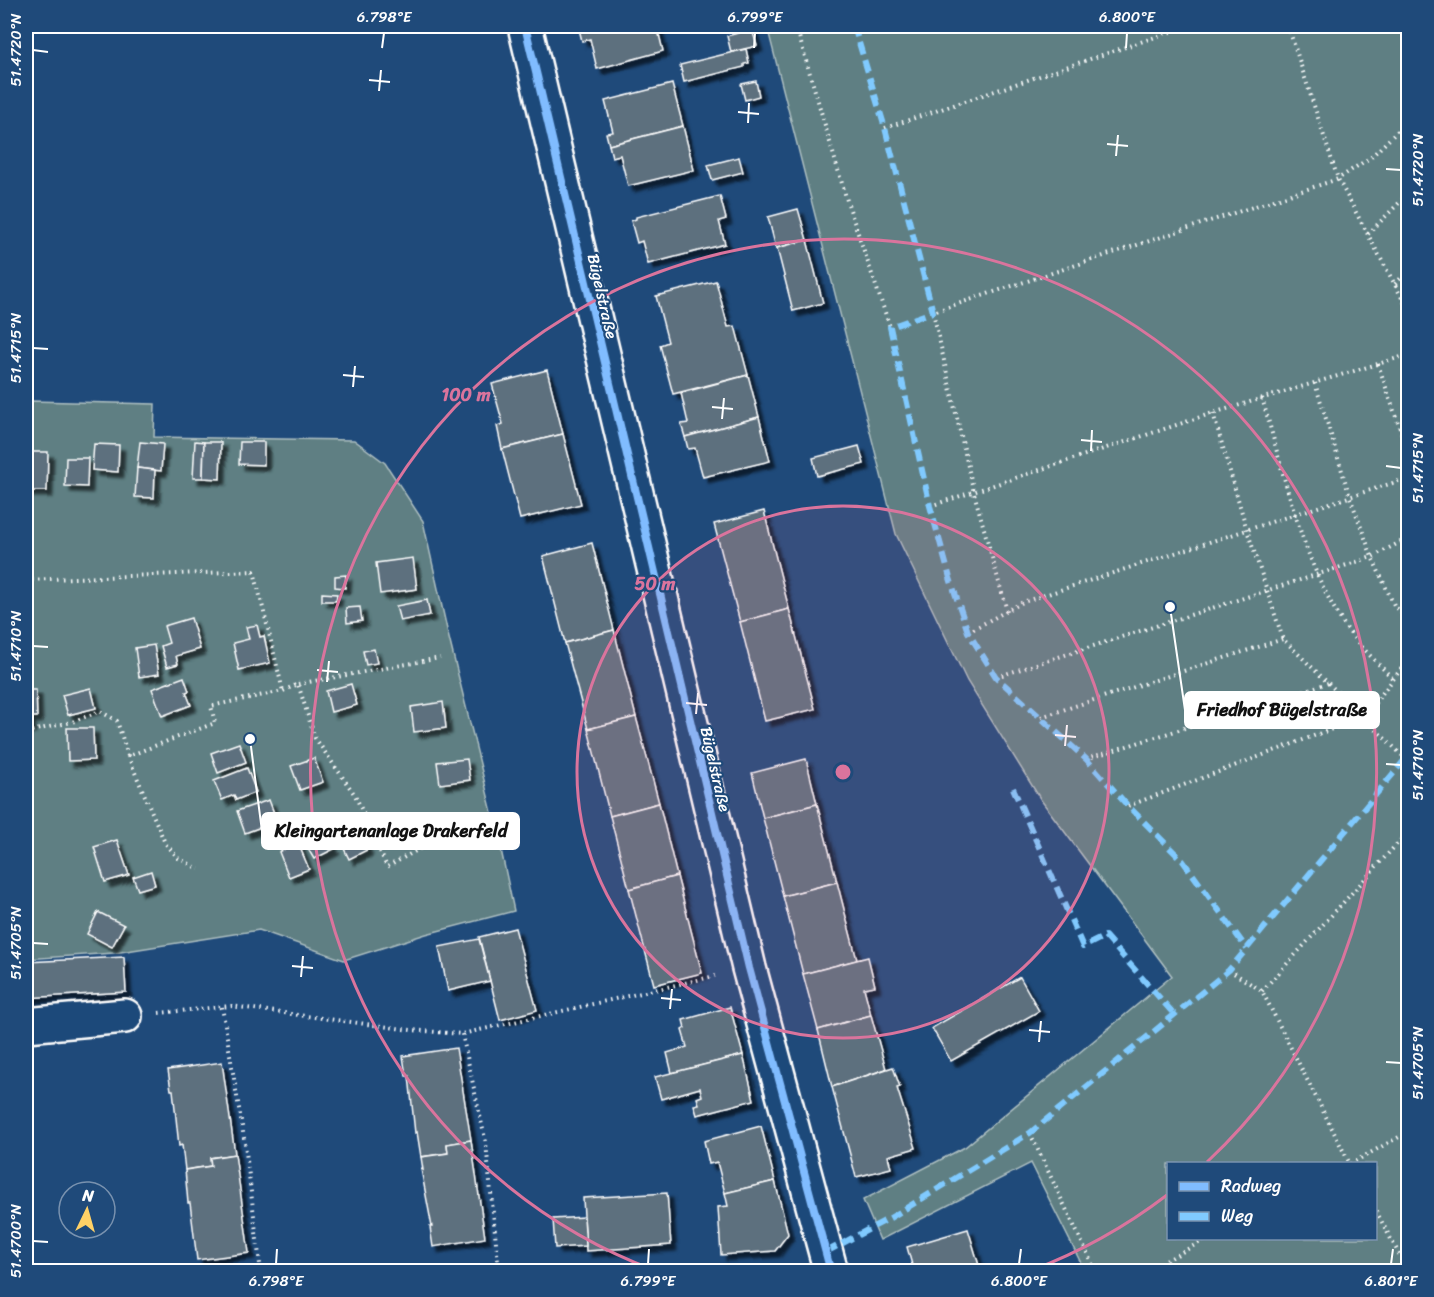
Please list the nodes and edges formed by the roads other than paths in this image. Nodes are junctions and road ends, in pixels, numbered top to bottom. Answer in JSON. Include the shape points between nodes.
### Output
{"nodes":[{"id":1,"x":525,"y":26,"type":"edge"},
{"id":2,"x":125,"y":1016,"type":"road end"},
{"id":3,"x":26,"y":1025,"type":"edge"},
{"id":4,"x":831,"y":1272,"type":"edge"}],
"edges":[{"from":1,"to":4,"type":"street","name":"Bügelstraße","via":[[749,968]]},
{"from":2,"to":3,"type":"street"}]}
